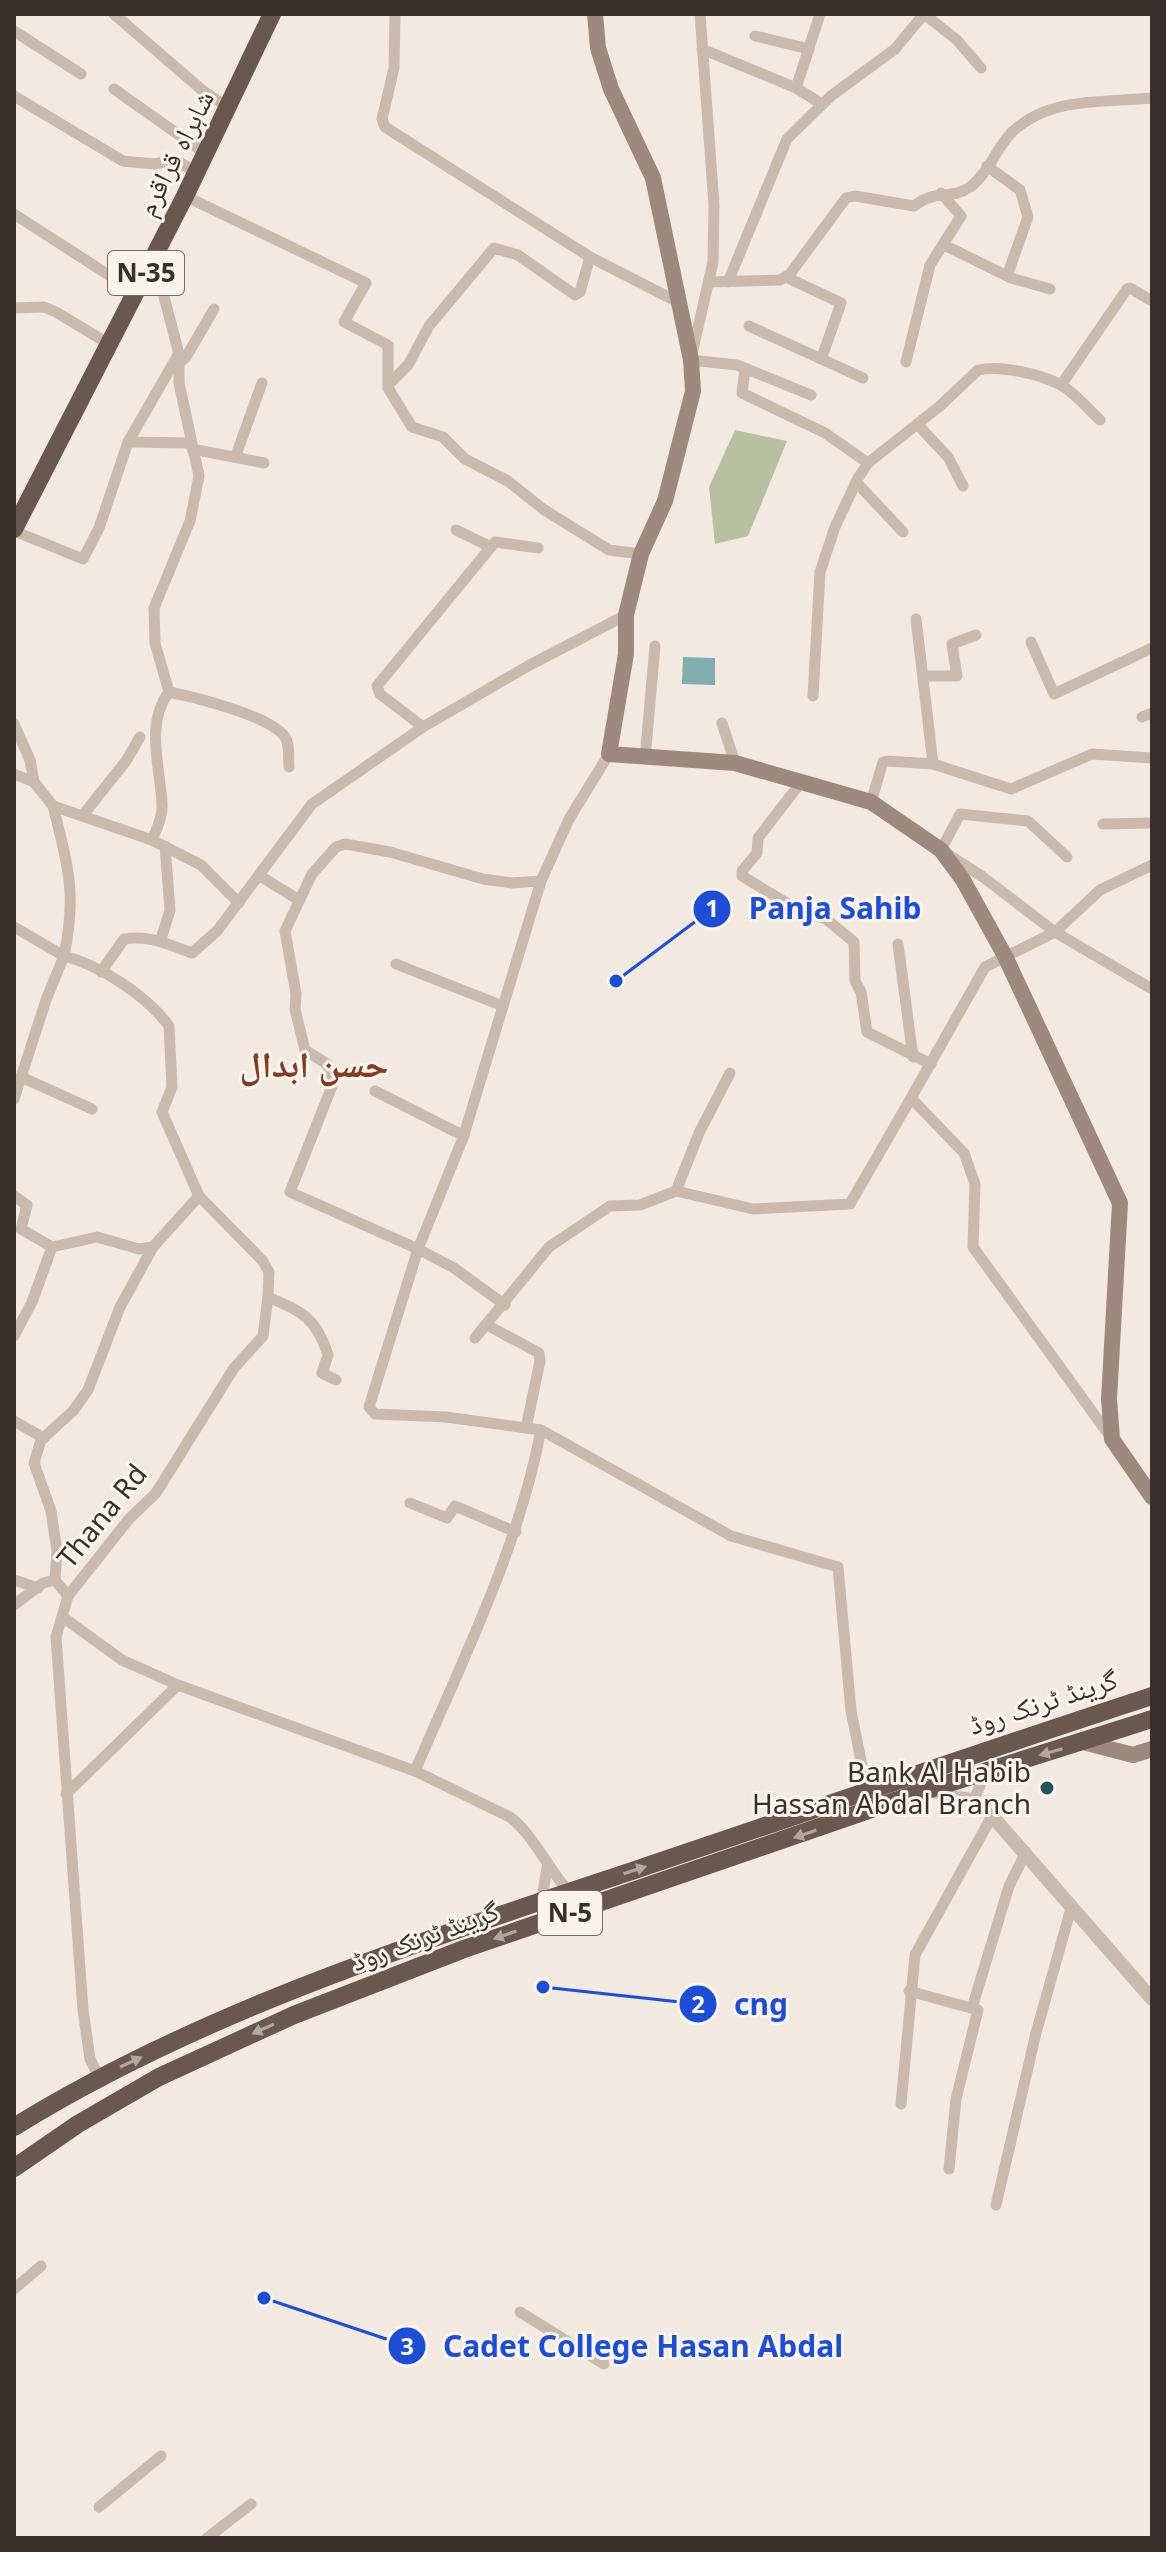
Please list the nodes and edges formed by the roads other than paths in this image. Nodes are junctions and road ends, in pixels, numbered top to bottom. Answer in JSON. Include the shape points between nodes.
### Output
{"nodes":[{"id":1,"x":114,"y":14,"type":"edge"},
{"id":2,"x":272,"y":14,"type":"edge"},
{"id":3,"x":395,"y":14,"type":"edge"},
{"id":4,"x":595,"y":14,"type":"edge"},
{"id":5,"x":700,"y":14,"type":"edge"},
{"id":6,"x":820,"y":14,"type":"edge"},
{"id":7,"x":924,"y":14,"type":"edge"},
{"id":8,"x":14,"y":31,"type":"edge"},
{"id":9,"x":755,"y":36,"type":"dead end"},
{"id":10,"x":702,"y":49,"type":"junction"},
{"id":11,"x":809,"y":49,"type":"junction"},
{"id":12,"x":981,"y":68,"type":"dead end"},
{"id":13,"x":81,"y":74,"type":"dead end"},
{"id":14,"x":796,"y":88,"type":"junction"},
{"id":15,"x":114,"y":89,"type":"dead end"},
{"id":16,"x":14,"y":96,"type":"edge"},
{"id":17,"x":1152,"y":98,"type":"edge"},
{"id":18,"x":822,"y":104,"type":"junction"},
{"id":19,"x":229,"y":108,"type":"junction"},
{"id":20,"x":206,"y":154,"type":"junction"},
{"id":21,"x":987,"y":166,"type":"junction"},
{"id":22,"x":197,"y":172,"type":"junction"},
{"id":23,"x":941,"y":193,"type":"junction"},
{"id":24,"x":185,"y":196,"type":"junction"},
{"id":25,"x":14,"y":214,"type":"edge"},
{"id":26,"x":944,"y":245,"type":"junction"},
{"id":27,"x":590,"y":257,"type":"junction"},
{"id":28,"x":149,"y":267,"type":"junction"},
{"id":29,"x":1007,"y":276,"type":"junction"},
{"id":30,"x":786,"y":277,"type":"junction"},
{"id":31,"x":709,"y":282,"type":"junction"},
{"id":32,"x":728,"y":282,"type":"junction"},
{"id":33,"x":1050,"y":289,"type":"dead end"},
{"id":34,"x":135,"y":292,"type":"junction"},
{"id":35,"x":1152,"y":301,"type":"edge"},
{"id":36,"x":680,"y":303,"type":"junction"},
{"id":37,"x":14,"y":308,"type":"edge"},
{"id":38,"x":214,"y":309,"type":"dead end"},
{"id":39,"x":749,"y":326,"type":"dead end"},
{"id":40,"x":109,"y":344,"type":"junction"},
{"id":41,"x":822,"y":357,"type":"junction"},
{"id":42,"x":179,"y":359,"type":"junction"},
{"id":43,"x":691,"y":360,"type":"junction"},
{"id":44,"x":906,"y":362,"type":"dead end"},
{"id":45,"x":745,"y":369,"type":"junction"},
{"id":46,"x":863,"y":378,"type":"dead end"},
{"id":47,"x":262,"y":383,"type":"dead end"},
{"id":48,"x":388,"y":385,"type":"junction"},
{"id":49,"x":1061,"y":385,"type":"junction"},
{"id":50,"x":811,"y":395,"type":"dead end"},
{"id":51,"x":1100,"y":420,"type":"dead end"},
{"id":52,"x":917,"y":424,"type":"junction"},
{"id":53,"x":128,"y":442,"type":"junction"},
{"id":54,"x":192,"y":446,"type":"junction"},
{"id":55,"x":236,"y":455,"type":"junction"},
{"id":56,"x":264,"y":463,"type":"dead end"},
{"id":57,"x":868,"y":463,"type":"junction"},
{"id":58,"x":856,"y":482,"type":"junction"},
{"id":59,"x":963,"y":486,"type":"dead end"},
{"id":60,"x":14,"y":530,"type":"edge"},
{"id":61,"x":456,"y":530,"type":"dead end"},
{"id":62,"x":903,"y":532,"type":"dead end"},
{"id":63,"x":491,"y":547,"type":"junction"},
{"id":64,"x":538,"y":548,"type":"dead end"},
{"id":65,"x":641,"y":554,"type":"junction"},
{"id":66,"x":626,"y":615,"type":"junction"},
{"id":67,"x":916,"y":619,"type":"dead end"},
{"id":68,"x":976,"y":635,"type":"dead end"},
{"id":69,"x":1031,"y":642,"type":"dead end"},
{"id":70,"x":655,"y":646,"type":"dead end"},
{"id":71,"x":1152,"y":648,"type":"edge"},
{"id":72,"x":924,"y":676,"type":"junction"},
{"id":73,"x":169,"y":692,"type":"junction"},
{"id":74,"x":813,"y":696,"type":"dead end"},
{"id":75,"x":722,"y":723,"type":"dead end"},
{"id":76,"x":14,"y":724,"type":"edge"},
{"id":77,"x":423,"y":727,"type":"junction"},
{"id":78,"x":140,"y":737,"type":"dead end"},
{"id":79,"x":609,"y":754,"type":"junction"},
{"id":80,"x":1152,"y":758,"type":"edge"},
{"id":81,"x":645,"y":759,"type":"junction"},
{"id":82,"x":735,"y":763,"type":"junction"},
{"id":83,"x":933,"y":764,"type":"junction"},
{"id":84,"x":289,"y":767,"type":"dead end"},
{"id":85,"x":14,"y":774,"type":"edge"},
{"id":86,"x":802,"y":781,"type":"junction"},
{"id":87,"x":34,"y":782,"type":"junction"},
{"id":88,"x":871,"y":802,"type":"junction"},
{"id":89,"x":53,"y":806,"type":"junction"},
{"id":90,"x":83,"y":815,"type":"junction"},
{"id":91,"x":1152,"y":823,"type":"edge"},
{"id":92,"x":1103,"y":824,"type":"dead end"},
{"id":93,"x":152,"y":840,"type":"junction"},
{"id":94,"x":165,"y":846,"type":"junction"},
{"id":95,"x":941,"y":850,"type":"junction"},
{"id":96,"x":1067,"y":857,"type":"dead end"},
{"id":97,"x":1152,"y":865,"type":"edge"},
{"id":98,"x":260,"y":876,"type":"junction"},
{"id":99,"x":541,"y":881,"type":"junction"},
{"id":100,"x":299,"y":900,"type":"junction"},
{"id":101,"x":239,"y":903,"type":"junction"},
{"id":102,"x":14,"y":927,"type":"edge"},
{"id":103,"x":1055,"y":932,"type":"junction"},
{"id":104,"x":161,"y":939,"type":"junction"},
{"id":105,"x":898,"y":944,"type":"dead end"},
{"id":106,"x":64,"y":956,"type":"junction"},
{"id":107,"x":1005,"y":956,"type":"junction"},
{"id":108,"x":396,"y":964,"type":"dead end"},
{"id":109,"x":101,"y":972,"type":"junction"},
{"id":110,"x":1152,"y":989,"type":"edge"},
{"id":111,"x":503,"y":1006,"type":"junction"},
{"id":112,"x":913,"y":1057,"type":"junction"},
{"id":113,"x":931,"y":1064,"type":"junction"},
{"id":114,"x":730,"y":1073,"type":"dead end"},
{"id":115,"x":21,"y":1077,"type":"junction"},
{"id":116,"x":375,"y":1091,"type":"dead end"},
{"id":117,"x":911,"y":1098,"type":"junction"},
{"id":118,"x":14,"y":1099,"type":"edge"},
{"id":119,"x":92,"y":1109,"type":"dead end"},
{"id":120,"x":464,"y":1136,"type":"junction"},
{"id":121,"x":676,"y":1191,"type":"junction"},
{"id":122,"x":14,"y":1196,"type":"edge"},
{"id":123,"x":199,"y":1196,"type":"junction"},
{"id":124,"x":52,"y":1247,"type":"junction"},
{"id":125,"x":153,"y":1247,"type":"junction"},
{"id":126,"x":418,"y":1249,"type":"junction"},
{"id":127,"x":268,"y":1297,"type":"junction"},
{"id":128,"x":505,"y":1305,"type":"junction"},
{"id":129,"x":487,"y":1325,"type":"junction"},
{"id":130,"x":14,"y":1336,"type":"edge"},
{"id":131,"x":475,"y":1338,"type":"dead end"},
{"id":132,"x":336,"y":1380,"type":"dead end"},
{"id":133,"x":14,"y":1421,"type":"edge"},
{"id":134,"x":526,"y":1428,"type":"junction"},
{"id":135,"x":541,"y":1430,"type":"junction"},
{"id":136,"x":44,"y":1438,"type":"junction"},
{"id":137,"x":1112,"y":1439,"type":"junction"},
{"id":138,"x":1152,"y":1497,"type":"edge"},
{"id":139,"x":410,"y":1503,"type":"dead end"},
{"id":140,"x":516,"y":1532,"type":"junction"},
{"id":141,"x":14,"y":1580,"type":"edge"},
{"id":142,"x":55,"y":1580,"type":"junction"},
{"id":143,"x":38,"y":1588,"type":"junction"},
{"id":144,"x":68,"y":1596,"type":"junction"},
{"id":145,"x":14,"y":1605,"type":"edge"},
{"id":146,"x":64,"y":1618,"type":"junction"},
{"id":147,"x":178,"y":1685,"type":"junction"},
{"id":148,"x":1152,"y":1696,"type":"edge"},
{"id":149,"x":1152,"y":1719,"type":"edge"},
{"id":150,"x":1083,"y":1742,"type":"junction"},
{"id":151,"x":1152,"y":1749,"type":"edge"},
{"id":152,"x":987,"y":1770,"type":"junction"},
{"id":153,"x":415,"y":1771,"type":"junction"},
{"id":154,"x":867,"y":1790,"type":"junction"},
{"id":155,"x":924,"y":1791,"type":"junction"},
{"id":156,"x":66,"y":1794,"type":"junction"},
{"id":157,"x":974,"y":1799,"type":"junction"},
{"id":158,"x":992,"y":1816,"type":"junction"},
{"id":159,"x":1026,"y":1852,"type":"junction"},
{"id":160,"x":547,"y":1867,"type":"junction"},
{"id":161,"x":569,"y":1892,"type":"junction"},
{"id":162,"x":542,"y":1899,"type":"junction"},
{"id":163,"x":1072,"y":1905,"type":"junction"},
{"id":164,"x":909,"y":1991,"type":"junction"},
{"id":165,"x":1152,"y":1999,"type":"edge"},
{"id":166,"x":972,"y":2008,"type":"junction"},
{"id":167,"x":99,"y":2077,"type":"junction"},
{"id":168,"x":901,"y":2104,"type":"dead end"},
{"id":169,"x":14,"y":2127,"type":"edge"},
{"id":170,"x":14,"y":2168,"type":"edge"},
{"id":171,"x":949,"y":2169,"type":"dead end"},
{"id":172,"x":996,"y":2205,"type":"dead end"},
{"id":173,"x":41,"y":2266,"type":"dead end"},
{"id":174,"x":14,"y":2289,"type":"edge"},
{"id":175,"x":520,"y":2312,"type":"dead end"},
{"id":176,"x":604,"y":2364,"type":"dead end"},
{"id":177,"x":161,"y":2456,"type":"dead end"},
{"id":178,"x":251,"y":2504,"type":"dead end"},
{"id":179,"x":99,"y":2507,"type":"dead end"},
{"id":180,"x":207,"y":2538,"type":"edge"}],
"edges":[{"from":1,"to":19,"type":"street"},
{"from":2,"to":19,"type":"highway","name":"شاہراہ قراقرم","number":"N-35"},
{"from":3,"to":27,"type":"street","via":[[385,127]]},
{"from":4,"to":36,"type":"main road","via":[[598,48],[611,89],[653,178]]},
{"from":5,"to":10,"type":"street"},
{"from":6,"to":11,"type":"street"},
{"from":7,"to":12,"type":"street"},
{"from":7,"to":18,"type":"street","via":[[895,49]]},
{"from":8,"to":13,"type":"street"},
{"from":9,"to":11,"type":"street"},
{"from":10,"to":14,"type":"street"},
{"from":10,"to":31,"type":"street","via":[[714,205]]},
{"from":11,"to":14,"type":"street"},
{"from":14,"to":18,"type":"street"},
{"from":15,"to":20,"type":"street"},
{"from":16,"to":22,"type":"street","via":[[123,161],[174,160]]},
{"from":17,"to":21,"type":"street","via":[[1053,108],[1016,129]]},
{"from":18,"to":32,"type":"street","via":[[787,139]]},
{"from":19,"to":20,"type":"highway","name":"شاہراہ قراقرم","number":"N-35"},
{"from":20,"to":22,"type":"highway","name":"شاہراہ قراقرم","number":"N-35"},
{"from":21,"to":23,"type":"street","via":[[972,186],[955,195]]},
{"from":21,"to":29,"type":"street","via":[[1020,190],[1028,217]]},
{"from":22,"to":24,"type":"highway","name":"شاہراہ قراقرم","number":"N-35"},
{"from":23,"to":26,"type":"street","via":[[961,216]]},
{"from":23,"to":30,"type":"street","via":[[914,206],[846,198]]},
{"from":24,"to":28,"type":"highway","name":"شاہراہ قراقرم","number":"N-35"},
{"from":24,"to":48,"type":"street","via":[[366,283],[344,322],[388,345]]},
{"from":25,"to":34,"type":"street"},
{"from":26,"to":29,"type":"street"},
{"from":26,"to":44,"type":"street","via":[[926,278]]},
{"from":27,"to":36,"type":"street"},
{"from":27,"to":48,"type":"street","via":[[575,295],[518,255],[494,248]]},
{"from":28,"to":34,"type":"highway","name":"شاہراہ قراقرم","number":"N-35"},
{"from":28,"to":42,"type":"street","via":[[161,285]]},
{"from":29,"to":33,"type":"street"},
{"from":30,"to":32,"type":"street"},
{"from":30,"to":41,"type":"street","via":[[841,303]]},
{"from":31,"to":32,"type":"street"},
{"from":31,"to":43,"type":"street"},
{"from":34,"to":40,"type":"highway","name":"شاہراہ قراقرم","number":"N-35"},
{"from":35,"to":49,"type":"street","via":[[1127,289]]},
{"from":36,"to":43,"type":"main road"},
{"from":37,"to":40,"type":"street","via":[[44,307]]},
{"from":38,"to":42,"type":"street","via":[[186,357]]},
{"from":39,"to":41,"type":"street"},
{"from":40,"to":60,"type":"highway","name":"شاہراہ قراقرم","number":"N-35"},
{"from":41,"to":46,"type":"street"},
{"from":42,"to":53,"type":"street"},
{"from":42,"to":54,"type":"street"},
{"from":43,"to":45,"type":"street"},
{"from":43,"to":65,"type":"main road","via":[[693,391],[686,427],[665,501]]},
{"from":45,"to":50,"type":"street"},
{"from":45,"to":57,"type":"street","via":[[742,393],[825,433]]},
{"from":47,"to":55,"type":"street"},
{"from":48,"to":65,"type":"street","via":[[412,427],[443,437],[465,459],[508,481],[609,550]]},
{"from":49,"to":51,"type":"street"},
{"from":49,"to":52,"type":"street","via":[[1024,373],[978,370]]},
{"from":52,"to":57,"type":"street"},
{"from":52,"to":59,"type":"street","via":[[948,457]]},
{"from":53,"to":54,"type":"street"},
{"from":53,"to":60,"type":"street","via":[[83,559]]},
{"from":54,"to":55,"type":"street"},
{"from":54,"to":73,"type":"street","via":[[198,491],[154,608],[155,643]]},
{"from":55,"to":56,"type":"street"},
{"from":57,"to":58,"type":"street"},
{"from":58,"to":62,"type":"street"},
{"from":58,"to":74,"type":"street","via":[[820,572]]},
{"from":61,"to":63,"type":"street"},
{"from":63,"to":64,"type":"street","via":[[499,541]]},
{"from":63,"to":77,"type":"street","via":[[377,686]]},
{"from":65,"to":66,"type":"main road"},
{"from":66,"to":77,"type":"street"},
{"from":66,"to":79,"type":"main road","via":[[626,654]]},
{"from":67,"to":72,"type":"street"},
{"from":68,"to":72,"type":"street","via":[[952,644],[957,676]]},
{"from":69,"to":71,"type":"street","via":[[1054,694]]},
{"from":70,"to":81,"type":"street"},
{"from":72,"to":83,"type":"street"},
{"from":73,"to":84,"type":"street","via":[[200,698],[277,728],[287,739]]},
{"from":73,"to":93,"type":"street","via":[[158,706],[163,806]]},
{"from":75,"to":82,"type":"street"},
{"from":76,"to":87,"type":"street"},
{"from":77,"to":98,"type":"street","via":[[312,804]]},
{"from":78,"to":90,"type":"street"},
{"from":79,"to":81,"type":"main road"},
{"from":79,"to":99,"type":"street","via":[[569,819]]},
{"from":80,"to":83,"type":"street","via":[[1092,754],[1011,789]]},
{"from":81,"to":82,"type":"main road"},
{"from":82,"to":86,"type":"main road"},
{"from":83,"to":88,"type":"street","via":[[883,762]]},
{"from":85,"to":87,"type":"street"},
{"from":86,"to":88,"type":"main road"},
{"from":86,"to":112,"type":"street","via":[[758,838],[757,853],[742,876],[849,936],[867,1032]]},
{"from":87,"to":89,"type":"street"},
{"from":88,"to":95,"type":"main road"},
{"from":89,"to":90,"type":"street"},
{"from":89,"to":106,"type":"street","via":[[72,885],[73,915]]},
{"from":90,"to":93,"type":"street"},
{"from":91,"to":92,"type":"street"},
{"from":93,"to":94,"type":"street"},
{"from":94,"to":101,"type":"street","via":[[201,865]]},
{"from":94,"to":104,"type":"street","via":[[170,910]]},
{"from":95,"to":96,"type":"street","via":[[960,814],[1028,821]]},
{"from":95,"to":103,"type":"street"},
{"from":95,"to":107,"type":"main road"},
{"from":97,"to":103,"type":"street","via":[[1100,890]]},
{"from":98,"to":100,"type":"street"},
{"from":98,"to":101,"type":"street"},
{"from":99,"to":100,"type":"street","via":[[483,879],[345,844],[327,854]]},
{"from":99,"to":111,"type":"street"},
{"from":100,"to":126,"type":"street","via":[[284,943],[295,1009],[305,1050],[327,1064],[334,1081],[290,1192]]},
{"from":101,"to":104,"type":"street","via":[[192,953]]},
{"from":102,"to":106,"type":"street"},
{"from":103,"to":107,"type":"street"},
{"from":103,"to":110,"type":"street"},
{"from":104,"to":109,"type":"street","via":[[124,939]]},
{"from":105,"to":112,"type":"street"},
{"from":106,"to":109,"type":"street"},
{"from":106,"to":115,"type":"street"},
{"from":107,"to":113,"type":"street","via":[[985,967]]},
{"from":107,"to":137,"type":"main road","via":[[1120,1203],[1109,1399]]},
{"from":108,"to":111,"type":"street"},
{"from":109,"to":123,"type":"street","via":[[169,1026],[172,1087],[162,1112]]},
{"from":111,"to":120,"type":"street"},
{"from":112,"to":113,"type":"street"},
{"from":113,"to":117,"type":"street"},
{"from":114,"to":121,"type":"street"},
{"from":115,"to":118,"type":"street"},
{"from":115,"to":119,"type":"street"},
{"from":116,"to":120,"type":"street"},
{"from":117,"to":121,"type":"street","via":[[850,1204],[753,1209]]},
{"from":117,"to":137,"type":"street","via":[[964,1153],[975,1184],[973,1247]]},
{"from":120,"to":126,"type":"street"},
{"from":121,"to":128,"type":"street","via":[[640,1205],[610,1206],[549,1247]]},
{"from":122,"to":124,"type":"street","via":[[27,1205],[21,1229]]},
{"from":123,"to":125,"type":"street"},
{"from":123,"to":127,"type":"street","name":"Thana Rd","via":[[262,1260],[269,1272]]},
{"from":124,"to":125,"type":"street","via":[[97,1237],[139,1249]]},
{"from":124,"to":130,"type":"street"},
{"from":125,"to":136,"type":"street","via":[[120,1307],[88,1390]]},
{"from":126,"to":128,"type":"street"},
{"from":126,"to":134,"type":"street","via":[[370,1411]]},
{"from":127,"to":132,"type":"street","via":[[311,1321],[328,1355],[322,1373]]},
{"from":127,"to":144,"type":"street","name":"Thana Rd","via":[[263,1336],[234,1368],[156,1493]]},
{"from":128,"to":129,"type":"street"},
{"from":129,"to":131,"type":"street"},
{"from":129,"to":134,"type":"street","via":[[539,1353]]},
{"from":133,"to":136,"type":"street"},
{"from":134,"to":135,"type":"street"},
{"from":135,"to":140,"type":"street"},
{"from":135,"to":154,"type":"street","via":[[731,1536],[838,1567],[851,1711]]},
{"from":136,"to":142,"type":"street","via":[[34,1463],[51,1511]]},
{"from":137,"to":138,"type":"main road"},
{"from":139,"to":140,"type":"street","via":[[447,1518],[455,1506]]},
{"from":140,"to":153,"type":"street"},
{"from":141,"to":143,"type":"street"},
{"from":142,"to":143,"type":"street"},
{"from":142,"to":144,"type":"street"},
{"from":143,"to":145,"type":"street"},
{"from":144,"to":146,"type":"street","name":"Thana Rd"},
{"from":146,"to":147,"type":"street","via":[[122,1660]]},
{"from":146,"to":156,"type":"street","name":"Thana Rd","via":[[56,1637]]},
{"from":147,"to":153,"type":"street"},
{"from":147,"to":156,"type":"street"},
{"from":148,"to":154,"type":"highway","name":"گرینڈ ٹرنک روڈ","number":"N-5"},
{"from":149,"to":150,"type":"highway","name":"گرینڈ ٹرنک روڈ","number":"N-5"},
{"from":150,"to":151,"type":"main road","via":[[1133,1755]]},
{"from":150,"to":152,"type":"highway","name":"گرینڈ ٹرنک روڈ","number":"N-5","one_way":true},
{"from":152,"to":155,"type":"highway","name":"گرینڈ ٹرنک روڈ","number":"N-5"},
{"from":152,"to":157,"type":"street"},
{"from":153,"to":160,"type":"street","via":[[510,1817],[522,1826]]},
{"from":161,"to":154,"type":"highway","name":"گرینڈ ٹرنک روڈ","number":"N-5","one_way":true},
{"from":155,"to":157,"type":"street"},
{"from":155,"to":170,"type":"highway","name":"گرینڈ ٹرنک روڈ","number":"N-5","one_way":true,"via":[[464,1949],[294,2015],[159,2077]]},
{"from":156,"to":167,"type":"street","name":"Thana Rd","via":[[83,2010],[90,2059]]},
{"from":157,"to":158,"type":"street"},
{"from":158,"to":159,"type":"street"},
{"from":158,"to":164,"type":"street","via":[[915,1955]]},
{"from":159,"to":163,"type":"street"},
{"from":159,"to":166,"type":"street","via":[[1009,1886]]},
{"from":160,"to":161,"type":"street"},
{"from":160,"to":162,"type":"street"},
{"from":161,"to":162,"type":"highway","name":"گرینڈ ٹرنک روڈ","number":"N-5"},
{"from":167,"to":162,"type":"highway","name":"گرینڈ ٹرنک روڈ","number":"N-5","one_way":true,"via":[[262,2004]]},
{"from":163,"to":165,"type":"street"},
{"from":163,"to":172,"type":"street"},
{"from":164,"to":166,"type":"street"},
{"from":164,"to":168,"type":"street"},
{"from":166,"to":171,"type":"street","via":[[979,2013],[956,2099]]},
{"from":167,"to":169,"type":"highway","name":"گرینڈ ٹرنک روڈ","number":"N-5"},
{"from":173,"to":174,"type":"street"},
{"from":175,"to":176,"type":"street"},
{"from":177,"to":179,"type":"street"},
{"from":178,"to":180,"type":"street"}]}
